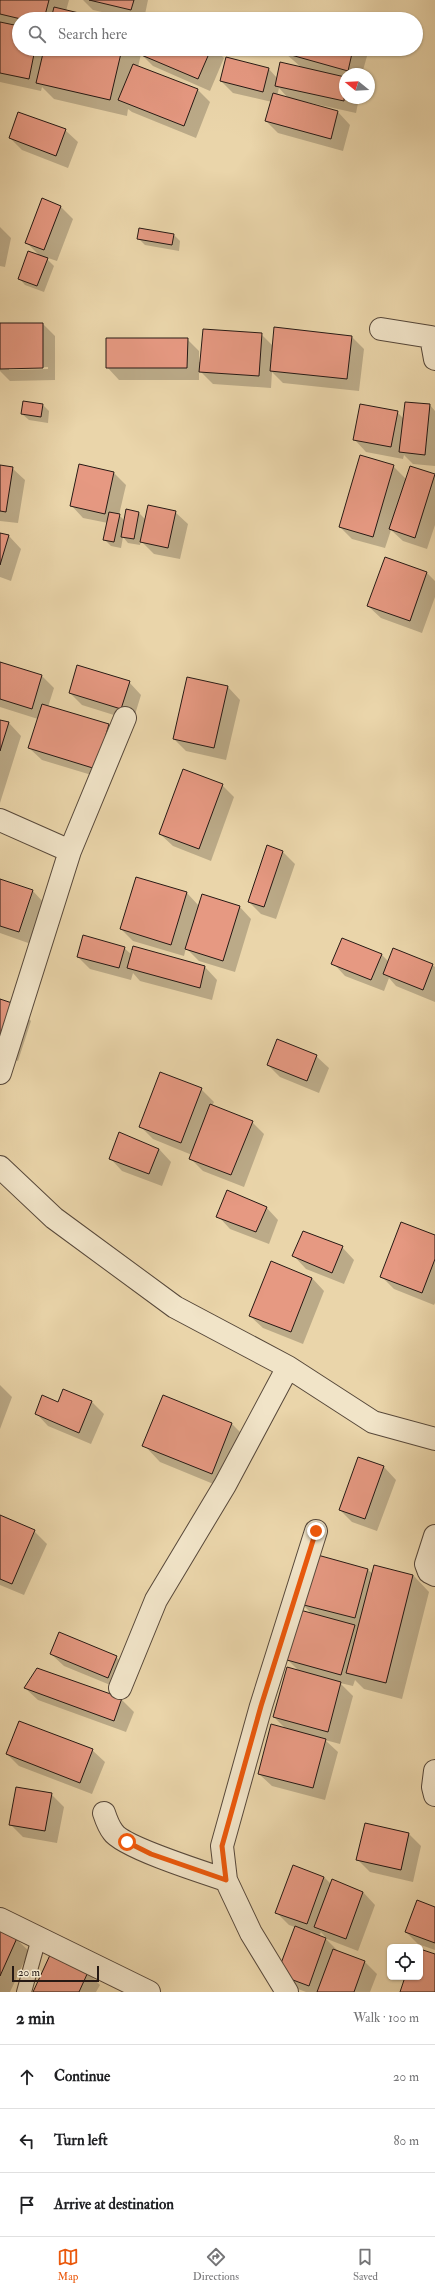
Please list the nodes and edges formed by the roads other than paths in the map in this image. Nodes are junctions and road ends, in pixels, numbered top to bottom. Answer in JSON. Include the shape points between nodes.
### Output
{"nodes":[{"id":1,"x":380,"y":329,"type":"dead end"},
{"id":2,"x":435,"y":359,"type":"edge"},
{"id":3,"x":125,"y":718,"type":"dead end"},
{"id":4,"x":0,"y":820,"type":"edge"},
{"id":5,"x":70,"y":851,"type":"junction"},
{"id":6,"x":0,"y":1073,"type":"edge"},
{"id":7,"x":0,"y":1166,"type":"edge"},
{"id":8,"x":288,"y":1367,"type":"junction"},
{"id":9,"x":435,"y":1439,"type":"edge"},
{"id":10,"x":316,"y":1531,"type":"dead end"},
{"id":11,"x":435,"y":1536,"type":"edge"},
{"id":12,"x":435,"y":1575,"type":"edge"},
{"id":13,"x":120,"y":1688,"type":"dead end"},
{"id":14,"x":435,"y":1771,"type":"edge"},
{"id":15,"x":435,"y":1795,"type":"edge"},
{"id":16,"x":104,"y":1813,"type":"dead end"},
{"id":17,"x":226,"y":1880,"type":"junction"},
{"id":18,"x":0,"y":1919,"type":"edge"},
{"id":19,"x":39,"y":1938,"type":"junction"},
{"id":20,"x":24,"y":1992,"type":"edge"},
{"id":21,"x":149,"y":1992,"type":"edge"},
{"id":22,"x":287,"y":1992,"type":"edge"}],
"edges":[{"from":1,"to":2,"type":"street","via":[[431,337]]},
{"from":3,"to":5,"type":"street"},
{"from":4,"to":5,"type":"street"},
{"from":5,"to":6,"type":"street"},
{"from":7,"to":8,"type":"street","via":[[54,1218],[175,1307]]},
{"from":8,"to":9,"type":"street","via":[[373,1422]]},
{"from":8,"to":13,"type":"street","via":[[225,1485],[156,1600]]},
{"from":10,"to":17,"type":"street","via":[[261,1706],[222,1846]]},
{"from":11,"to":12,"type":"street","via":[[426,1564],[429,1572]]},
{"from":14,"to":15,"type":"street"},
{"from":16,"to":17,"type":"street","via":[[113,1833],[127,1842],[151,1854]]},
{"from":17,"to":22,"type":"street","via":[[251,1933]]},
{"from":18,"to":19,"type":"street"},
{"from":19,"to":20,"type":"lane"},
{"from":19,"to":21,"type":"street"}]}
